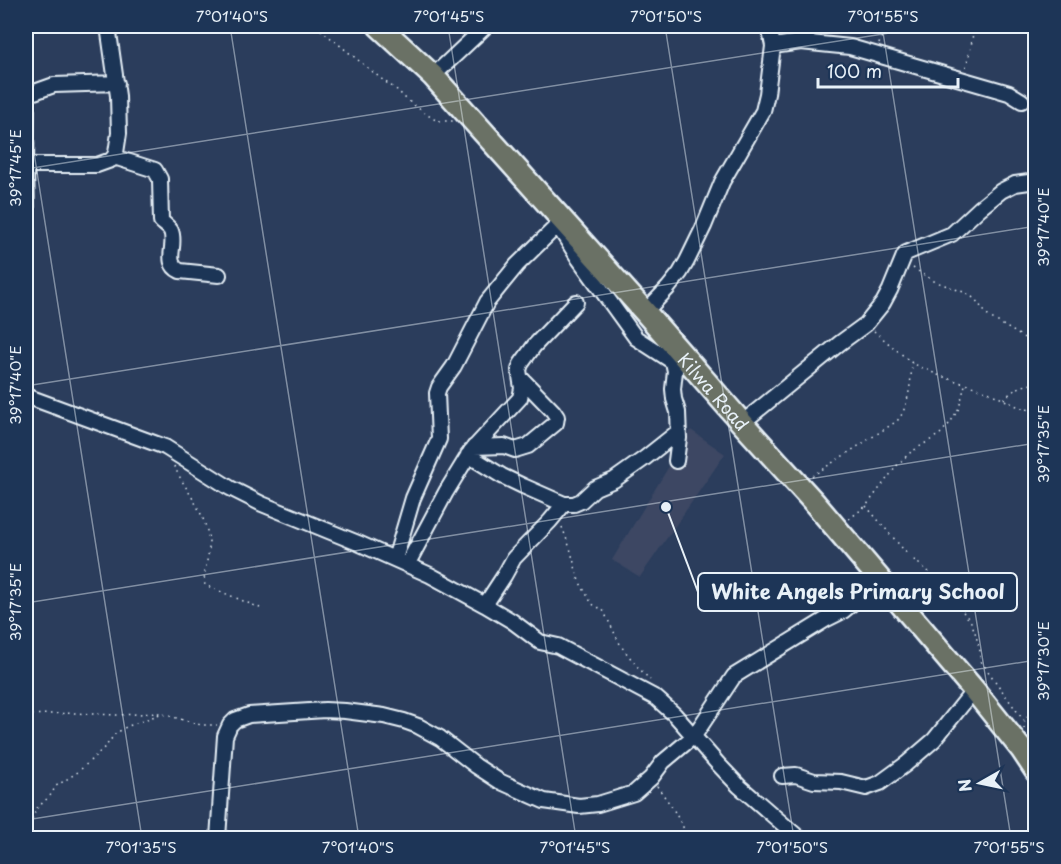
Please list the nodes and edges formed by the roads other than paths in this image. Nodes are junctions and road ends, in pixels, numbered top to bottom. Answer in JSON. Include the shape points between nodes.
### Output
{"nodes":[{"id":1,"x":108,"y":26,"type":"edge"},
{"id":2,"x":379,"y":26,"type":"edge"},
{"id":3,"x":486,"y":26,"type":"edge"},
{"id":4,"x":769,"y":26,"type":"edge"},
{"id":5,"x":773,"y":46,"type":"junction"},
{"id":6,"x":434,"y":76,"type":"junction"},
{"id":7,"x":117,"y":83,"type":"junction"},
{"id":8,"x":26,"y":96,"type":"edge"},
{"id":9,"x":1022,"y":101,"type":"dead end"},
{"id":10,"x":114,"y":157,"type":"junction"},
{"id":11,"x":26,"y":165,"type":"edge"},
{"id":12,"x":1035,"y":181,"type":"edge"},
{"id":13,"x":560,"y":222,"type":"junction"},
{"id":14,"x":26,"y":231,"type":"edge"},
{"id":15,"x":219,"y":275,"type":"dead end"},
{"id":16,"x":576,"y":302,"type":"dead end"},
{"id":17,"x":645,"y":312,"type":"junction"},
{"id":18,"x":521,"y":378,"type":"junction"},
{"id":19,"x":26,"y":396,"type":"edge"},
{"id":20,"x":742,"y":423,"type":"junction"},
{"id":21,"x":679,"y":431,"type":"junction"},
{"id":22,"x":471,"y":451,"type":"junction"},
{"id":23,"x":676,"y":461,"type":"dead end"},
{"id":24,"x":560,"y":508,"type":"junction"},
{"id":25,"x":401,"y":562,"type":"junction"},
{"id":26,"x":883,"y":585,"type":"junction"},
{"id":27,"x":485,"y":605,"type":"junction"},
{"id":28,"x":974,"y":690,"type":"junction"},
{"id":29,"x":694,"y":736,"type":"junction"},
{"id":30,"x":1028,"y":748,"type":"edge"},
{"id":31,"x":1035,"y":771,"type":"edge"},
{"id":32,"x":782,"y":776,"type":"dead end"},
{"id":33,"x":218,"y":838,"type":"edge"},
{"id":34,"x":799,"y":838,"type":"edge"}],
"edges":[{"from":1,"to":7,"type":"street"},
{"from":2,"to":6,"type":"highway","name":"Kilwa Road"},
{"from":3,"to":6,"type":"street"},
{"from":4,"to":5,"type":"street"},
{"from":5,"to":9,"type":"street","via":[[801,42],[850,47],[1009,93]]},
{"from":5,"to":17,"type":"street","via":[[763,111],[722,182],[684,267]]},
{"from":6,"to":13,"type":"highway","name":"Kilwa Road"},
{"from":7,"to":8,"type":"street","via":[[54,85]]},
{"from":7,"to":10,"type":"street","via":[[119,133]]},
{"from":8,"to":11,"type":"street"},
{"from":10,"to":11,"type":"street","via":[[97,165]]},
{"from":10,"to":15,"type":"street","via":[[158,173],[161,221],[171,232],[174,268]]},
{"from":11,"to":14,"type":"street"},
{"from":12,"to":20,"type":"street","via":[[1001,191],[952,234],[904,256],[883,303],[866,324]]},
{"from":13,"to":17,"type":"highway","name":"Kilwa Road"},
{"from":13,"to":21,"type":"street","via":[[579,259],[636,338],[673,363]]},
{"from":13,"to":25,"type":"street","via":[[492,296],[439,387],[439,439],[413,498]]},
{"from":16,"to":18,"type":"street","via":[[534,346],[519,368]]},
{"from":17,"to":20,"type":"highway","name":"Kilwa Road"},
{"from":18,"to":22,"type":"street","via":[[520,398]]},
{"from":18,"to":22,"type":"street","via":[[553,411],[556,423],[528,446]]},
{"from":19,"to":25,"type":"street","via":[[165,447],[230,489]]},
{"from":20,"to":26,"type":"highway","name":"Kilwa Road"},
{"from":21,"to":23,"type":"street"},
{"from":21,"to":24,"type":"street","via":[[582,501]]},
{"from":22,"to":24,"type":"street","via":[[502,476]]},
{"from":22,"to":25,"type":"street"},
{"from":24,"to":27,"type":"street","via":[[514,558]]},
{"from":25,"to":27,"type":"street"},
{"from":26,"to":28,"type":"highway","name":"Kilwa Road"},
{"from":26,"to":29,"type":"street","via":[[734,676]]},
{"from":27,"to":29,"type":"street","via":[[540,642],[558,646],[656,698]]},
{"from":28,"to":30,"type":"highway","name":"Kilwa Road"},
{"from":28,"to":32,"type":"street","via":[[934,740],[880,783],[867,788]]},
{"from":29,"to":33,"type":"street","via":[[634,793],[579,806],[544,801],[499,782],[440,738],[404,721],[325,710],[249,715],[235,720],[225,736]]},
{"from":29,"to":34,"type":"street","via":[[739,786]]},
{"from":30,"to":31,"type":"highway","name":"Kilwa Road"}]}
